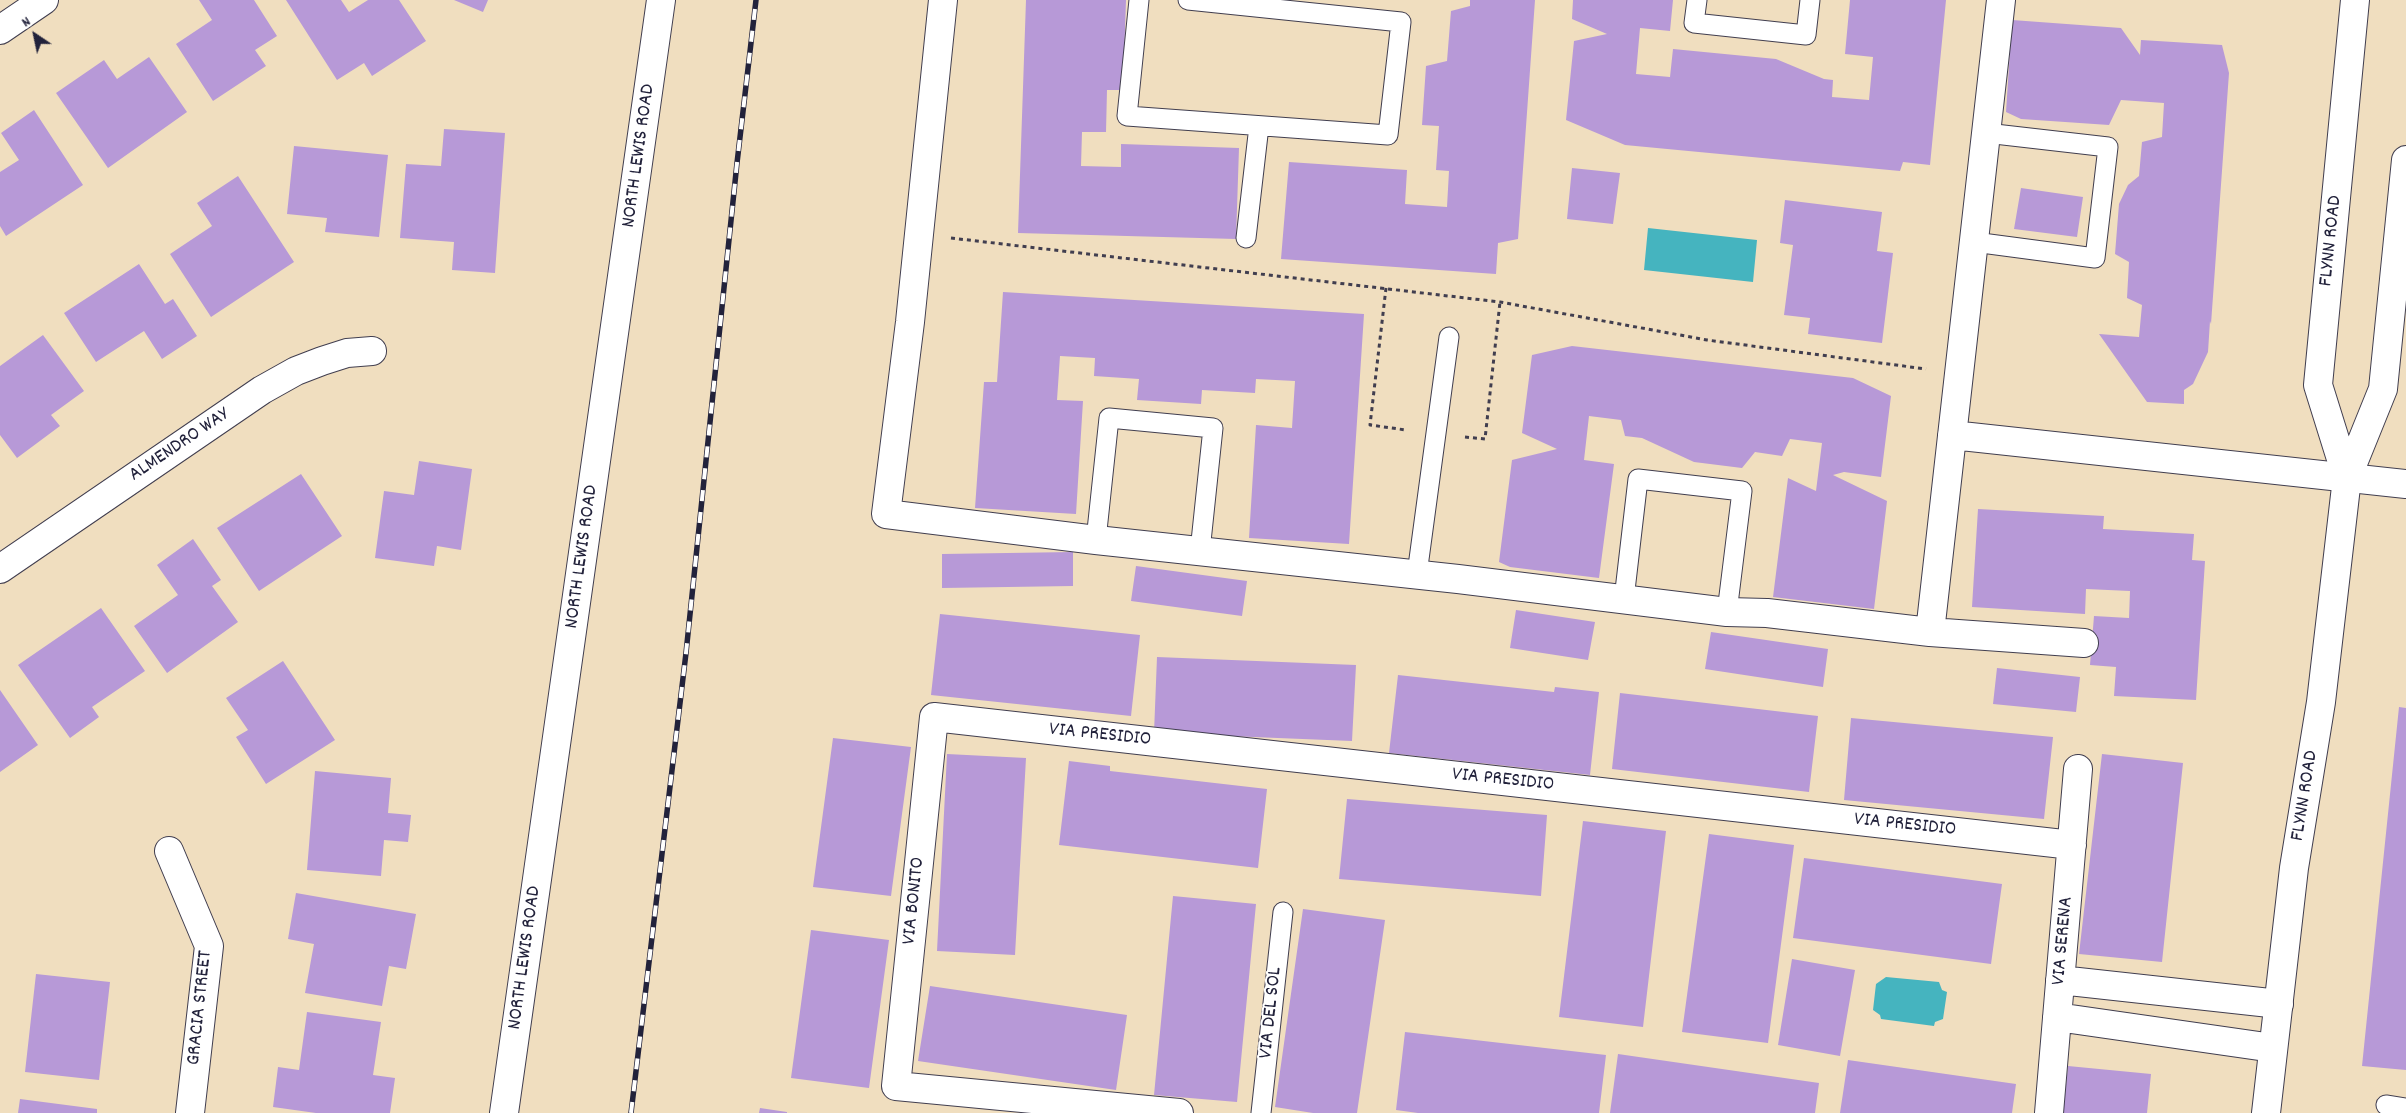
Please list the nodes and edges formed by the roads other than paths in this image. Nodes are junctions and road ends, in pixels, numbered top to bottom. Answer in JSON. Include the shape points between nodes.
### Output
{"nodes":[{"id":1,"x":44,"y":0,"type":"edge"},
{"id":2,"x":661,"y":0,"type":"edge"},
{"id":3,"x":944,"y":0,"type":"edge"},
{"id":4,"x":1139,"y":0,"type":"edge"},
{"id":5,"x":1188,"y":0,"type":"edge"},
{"id":6,"x":1696,"y":0,"type":"edge"},
{"id":7,"x":1810,"y":0,"type":"edge"},
{"id":8,"x":2002,"y":0,"type":"edge"},
{"id":9,"x":2355,"y":0,"type":"edge"},
{"id":10,"x":1270,"y":4,"type":"edge"},
{"id":11,"x":0,"y":30,"type":"edge"},
{"id":12,"x":1258,"y":126,"type":"junction"},
{"id":13,"x":1986,"y":134,"type":"junction"},
{"id":14,"x":2406,"y":160,"type":"edge"},
{"id":15,"x":1246,"y":238,"type":"dead end"},
{"id":16,"x":1974,"y":242,"type":"junction"},
{"id":17,"x":2399,"y":294,"type":"edge"},
{"id":18,"x":1449,"y":337,"type":"dead end"},
{"id":19,"x":372,"y":351,"type":"dead end"},
{"id":20,"x":1952,"y":435,"type":"junction"},
{"id":21,"x":2347,"y":478,"type":"junction"},
{"id":22,"x":2406,"y":484,"type":"edge"},
{"id":23,"x":1096,"y":540,"type":"junction"},
{"id":24,"x":1200,"y":551,"type":"junction"},
{"id":25,"x":0,"y":569,"type":"edge"},
{"id":26,"x":1417,"y":574,"type":"junction"},
{"id":27,"x":1624,"y":599,"type":"junction"},
{"id":28,"x":1727,"y":612,"type":"junction"},
{"id":29,"x":1930,"y":632,"type":"junction"},
{"id":30,"x":2084,"y":643,"type":"dead end"},
{"id":31,"x":934,"y":717,"type":"joint"},
{"id":32,"x":2078,"y":769,"type":"dead end"},
{"id":33,"x":2072,"y":845,"type":"junction"},
{"id":34,"x":168,"y":852,"type":"dead end"},
{"id":35,"x":1282,"y":912,"type":"dead end"},
{"id":36,"x":2060,"y":980,"type":"junction"},
{"id":37,"x":2279,"y":1004,"type":"junction"},
{"id":38,"x":2057,"y":1017,"type":"junction"},
{"id":39,"x":2274,"y":1048,"type":"junction"},
{"id":40,"x":2386,"y":1105,"type":"dead end"},
{"id":41,"x":2406,"y":1108,"type":"edge"},
{"id":42,"x":190,"y":1113,"type":"edge"},
{"id":43,"x":504,"y":1113,"type":"edge"},
{"id":44,"x":1179,"y":1113,"type":"edge"},
{"id":45,"x":1261,"y":1113,"type":"edge"},
{"id":46,"x":2050,"y":1113,"type":"edge"},
{"id":47,"x":2266,"y":1113,"type":"edge"}],
"edges":[{"from":1,"to":11,"type":"street"},
{"from":2,"to":43,"type":"street","name":"NORTH LEWIS ROAD"},
{"from":3,"to":23,"type":"street","via":[[886,514]]},
{"from":4,"to":12,"type":"lane","via":[[1127,116]]},
{"from":5,"to":10,"type":"lane"},
{"from":6,"to":7,"type":"lane","via":[[1694,23],[1806,35]]},
{"from":8,"to":13,"type":"street"},
{"from":9,"to":21,"type":"street","name":"FLYNN ROAD","via":[[2318,385]]},
{"from":10,"to":12,"type":"lane","via":[[1401,22],[1388,135]]},
{"from":12,"to":15,"type":"lane"},
{"from":13,"to":16,"type":"street"},
{"from":13,"to":16,"type":"lane","via":[[2108,147],[2095,258]]},
{"from":14,"to":17,"type":"street","name":"FLYNN ROAD"},
{"from":16,"to":20,"type":"street"},
{"from":17,"to":21,"type":"street","name":"FLYNN ROAD","via":[[2383,389]]},
{"from":18,"to":26,"type":"lane"},
{"from":19,"to":25,"type":"street","name":"ALMENDRO WAY","via":[[347,353],[322,361],[262,390]]},
{"from":20,"to":21,"type":"street"},
{"from":20,"to":29,"type":"street"},
{"from":21,"to":22,"type":"street"},
{"from":21,"to":37,"type":"street","name":"FLYNN ROAD","via":[[2321,702],[2294,868]]},
{"from":23,"to":24,"type":"street"},
{"from":23,"to":24,"type":"lane","via":[[1108,418],[1213,428]]},
{"from":24,"to":26,"type":"street"},
{"from":26,"to":27,"type":"street"},
{"from":27,"to":28,"type":"street"},
{"from":27,"to":28,"type":"lane","via":[[1638,479],[1742,491]]},
{"from":28,"to":29,"type":"street","via":[[1767,613]]},
{"from":29,"to":30,"type":"street"},
{"from":31,"to":33,"type":"street","name":"VIA PRESIDIO"},
{"from":31,"to":44,"type":"street","name":"VIA BONITO","via":[[896,1086]]},
{"from":32,"to":33,"type":"street","name":"VIA SERENA"},
{"from":33,"to":36,"type":"street","name":"VIA SERENA"},
{"from":34,"to":42,"type":"street","name":"GRACIA STREET","via":[[210,946]]},
{"from":35,"to":45,"type":"lane","name":"VIA DEL SOL"},
{"from":36,"to":37,"type":"street"},
{"from":36,"to":38,"type":"street","name":"VIA SERENA"},
{"from":37,"to":39,"type":"street","name":"FLYNN ROAD"},
{"from":38,"to":39,"type":"street"},
{"from":38,"to":46,"type":"street","name":"VIA SERENA"},
{"from":39,"to":47,"type":"street","name":"FLYNN ROAD"},
{"from":40,"to":41,"type":"lane"}]}
